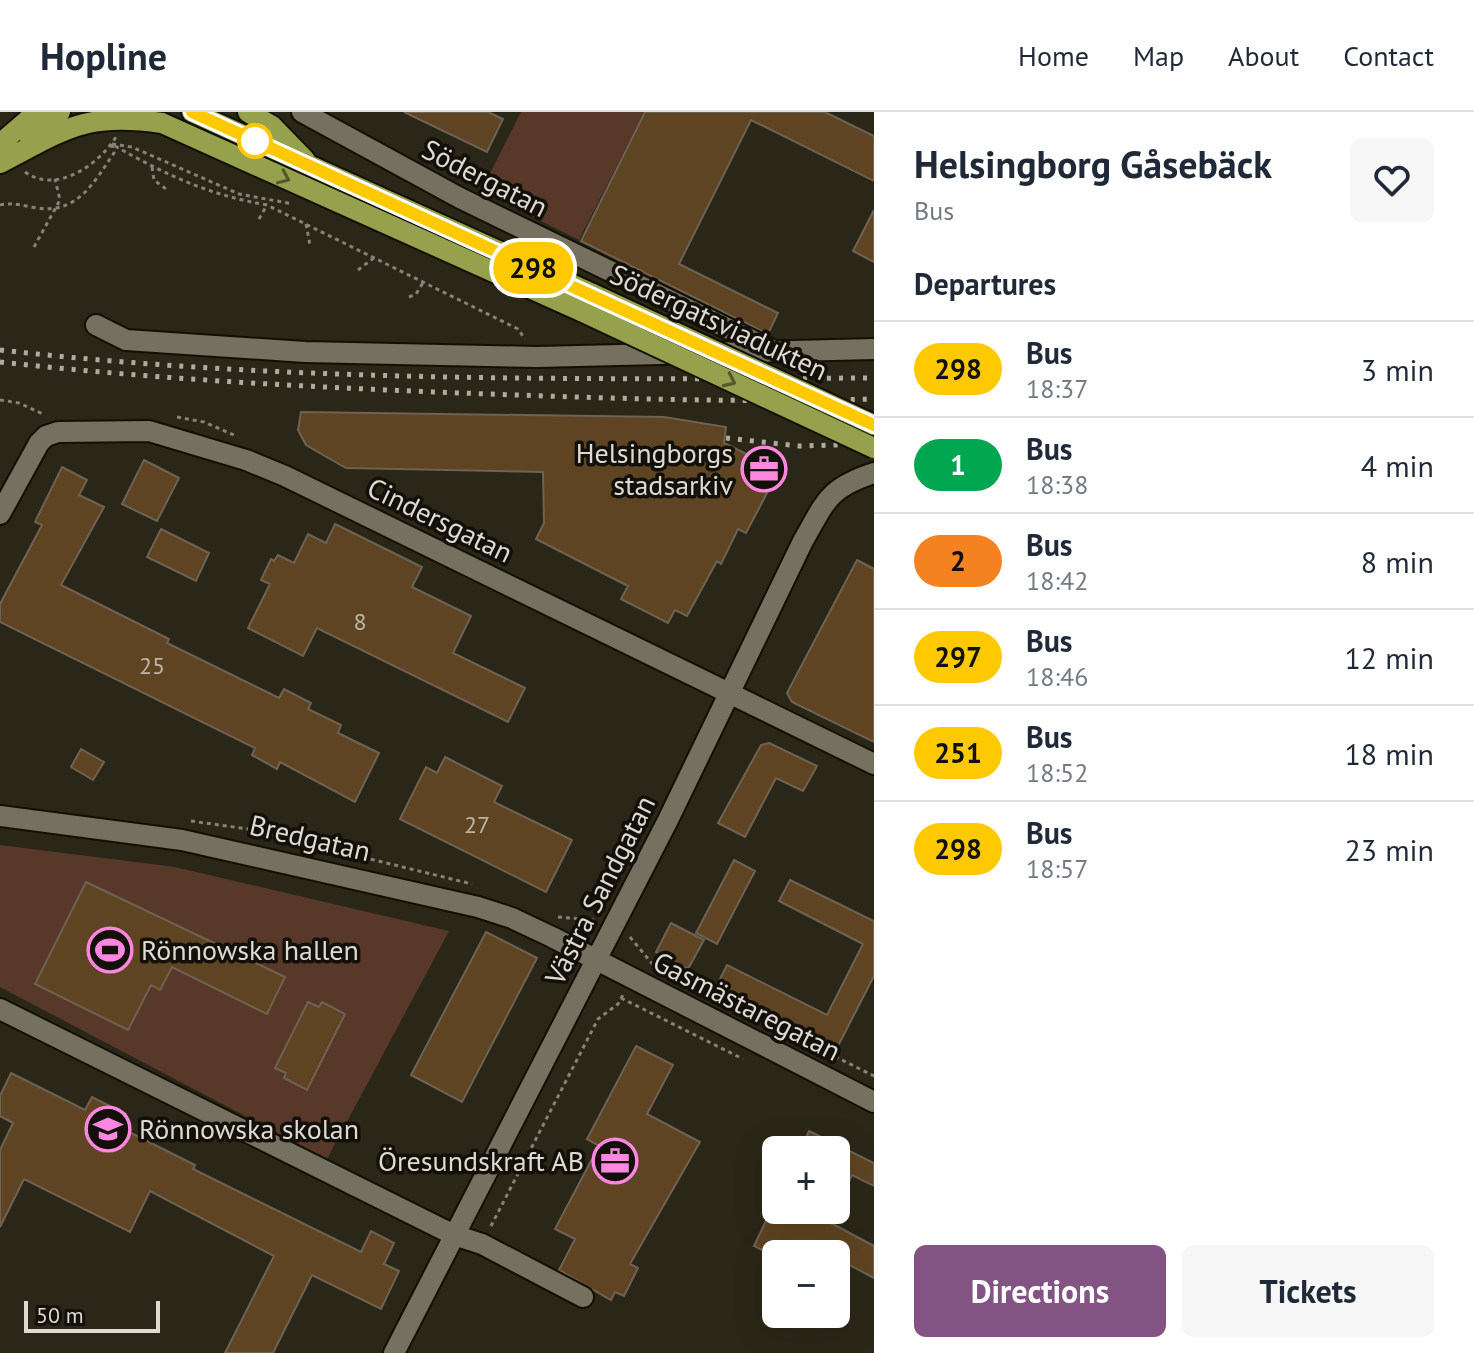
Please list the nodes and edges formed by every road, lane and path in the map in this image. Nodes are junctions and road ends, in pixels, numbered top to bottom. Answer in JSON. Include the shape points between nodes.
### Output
{"nodes":[{"id":1,"x":37,"y":112,"type":"edge"},
{"id":2,"x":60,"y":112,"type":"edge"},
{"id":3,"x":192,"y":112,"type":"edge"},
{"id":4,"x":248,"y":112,"type":"edge"},
{"id":5,"x":302,"y":112,"type":"edge"},
{"id":6,"x":133,"y":114,"type":"edge"},
{"id":7,"x":0,"y":144,"type":"edge"},
{"id":8,"x":112,"y":144,"type":"junction"},
{"id":9,"x":0,"y":160,"type":"edge"},
{"id":10,"x":152,"y":167,"type":"junction"},
{"id":11,"x":314,"y":169,"type":"junction"},
{"id":12,"x":24,"y":171,"type":"dead end"},
{"id":13,"x":55,"y":179,"type":"junction"},
{"id":14,"x":166,"y":189,"type":"dead end"},
{"id":15,"x":0,"y":205,"type":"edge"},
{"id":16,"x":267,"y":205,"type":"junction"},
{"id":17,"x":294,"y":205,"type":"dead end"},
{"id":18,"x":55,"y":208,"type":"junction"},
{"id":19,"x":259,"y":219,"type":"dead end"},
{"id":20,"x":306,"y":224,"type":"junction"},
{"id":21,"x":310,"y":245,"type":"dead end"},
{"id":22,"x":34,"y":247,"type":"dead end"},
{"id":23,"x":375,"y":257,"type":"junction"},
{"id":24,"x":358,"y":270,"type":"dead end"},
{"id":25,"x":424,"y":281,"type":"junction"},
{"id":26,"x":409,"y":297,"type":"dead end"},
{"id":27,"x":588,"y":303,"type":"junction"},
{"id":28,"x":96,"y":325,"type":"dead end"},
{"id":29,"x":874,"y":349,"type":"edge"},
{"id":30,"x":775,"y":351,"type":"junction"},
{"id":31,"x":537,"y":357,"type":"junction"},
{"id":32,"x":874,"y":425,"type":"edge"},
{"id":33,"x":874,"y":448,"type":"edge"},
{"id":34,"x":874,"y":473,"type":"edge"},
{"id":35,"x":0,"y":514,"type":"edge"},
{"id":36,"x":731,"y":692,"type":"junction"},
{"id":37,"x":874,"y":764,"type":"edge"},
{"id":38,"x":0,"y":816,"type":"edge"},
{"id":39,"x":595,"y":961,"type":"junction"},
{"id":40,"x":632,"y":979,"type":"junction"},
{"id":41,"x":0,"y":1009,"type":"edge"},
{"id":42,"x":874,"y":1102,"type":"edge"},
{"id":43,"x":454,"y":1235,"type":"junction"},
{"id":44,"x":482,"y":1244,"type":"junction"},
{"id":45,"x":583,"y":1297,"type":"dead end"},
{"id":46,"x":394,"y":1353,"type":"edge"}],
"edges":[{"from":1,"to":7,"type":"main road"},
{"from":2,"to":9,"type":"main road"},
{"from":3,"to":11,"type":"main road","name":"Södergatsviadukten"},
{"from":4,"to":11,"type":"main road","via":[[272,126]]},
{"from":5,"to":30,"type":"street","name":"Södergatan","via":[[460,198]]},
{"from":6,"to":8,"type":"path"},
{"from":6,"to":9,"type":"main road","name":"Södergatsviadukten","via":[[78,123]]},
{"from":6,"to":27,"type":"main road","name":"Södergatsviadukten","one_way":true},
{"from":8,"to":10,"type":"path"},
{"from":8,"to":13,"type":"path","via":[[82,170]]},
{"from":8,"to":17,"type":"path","via":[[132,147],[239,194]]},
{"from":8,"to":18,"type":"path","via":[[114,153],[85,194]]},
{"from":10,"to":14,"type":"path","via":[[154,180]]},
{"from":10,"to":16,"type":"path","via":[[222,199]]},
{"from":11,"to":27,"type":"main road","name":"Södergatsviadukten"},
{"from":12,"to":13,"type":"path"},
{"from":13,"to":18,"type":"path","via":[[60,200]]},
{"from":15,"to":18,"type":"path"},
{"from":16,"to":19,"type":"path"},
{"from":16,"to":20,"type":"path"},
{"from":18,"to":22,"type":"path"},
{"from":20,"to":21,"type":"path"},
{"from":20,"to":23,"type":"path"},
{"from":23,"to":24,"type":"path"},
{"from":23,"to":25,"type":"path"},
{"from":25,"to":26,"type":"path"},
{"from":25,"to":31,"type":"path","via":[[518,329]]},
{"from":27,"to":32,"type":"main road","name":"Södergatsviadukten","bridge":true},
{"from":27,"to":33,"type":"main road","name":"Södergatsviadukten","one_way":true,"bridge":true},
{"from":28,"to":31,"type":"street","via":[[139,341],[305,352]]},
{"from":29,"to":30,"type":"street"},
{"from":30,"to":31,"type":"street"},
{"from":34,"to":36,"type":"street","name":"Västra Sandgatan","via":[[846,482],[826,499]]},
{"from":35,"to":36,"type":"street","name":"Cindersgatan","via":[[46,436],[149,431],[285,476]]},
{"from":36,"to":37,"type":"street","name":"Cindersgatan"},
{"from":36,"to":39,"type":"street","name":"Västra Sandgatan"},
{"from":38,"to":39,"type":"street","name":"Bredgatan","via":[[182,840],[345,874],[512,918]]},
{"from":39,"to":40,"type":"street","name":"Gasmästaregatan"},
{"from":39,"to":43,"type":"street","name":"Västra Sandgatan"},
{"from":40,"to":42,"type":"street","name":"Gasmästaregatan"},
{"from":40,"to":44,"type":"path","via":[[618,1004],[598,1019]]},
{"from":41,"to":43,"type":"street"},
{"from":43,"to":44,"type":"street"},
{"from":43,"to":46,"type":"street","name":"Västra Sandgatan"},
{"from":44,"to":45,"type":"street"}]}
